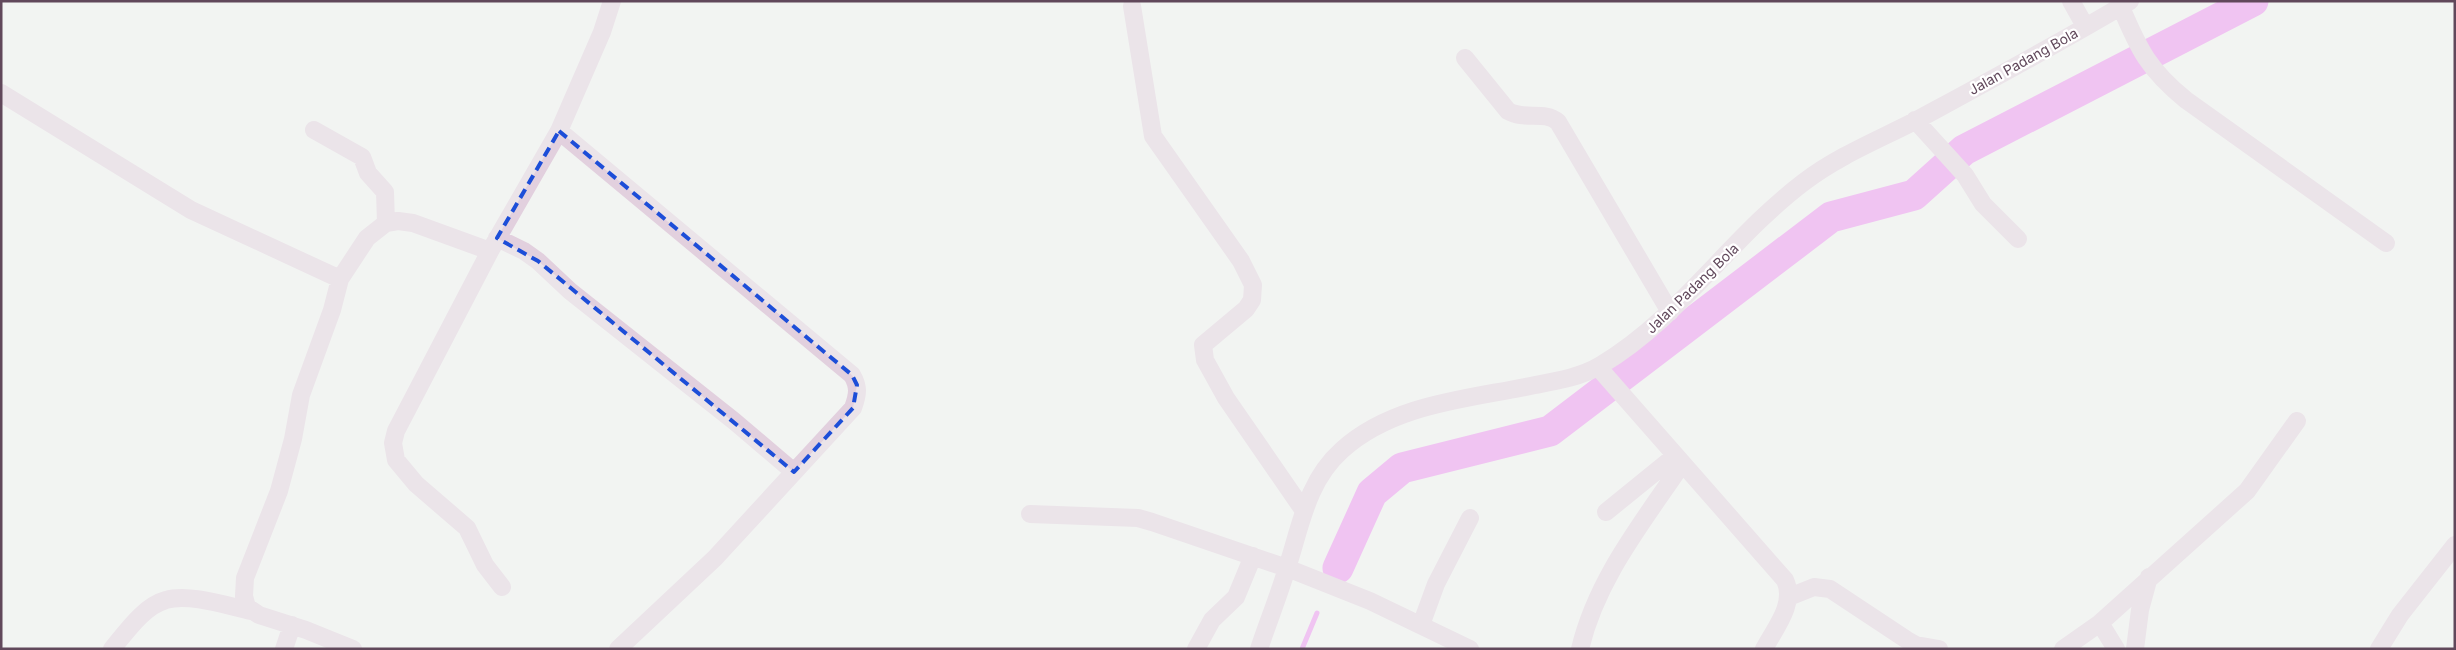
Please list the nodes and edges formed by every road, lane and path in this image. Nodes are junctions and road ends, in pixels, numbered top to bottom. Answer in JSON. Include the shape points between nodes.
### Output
{"nodes":[{"id":1,"x":612,"y":1,"type":"edge"},
{"id":2,"x":2071,"y":1,"type":"edge"},
{"id":3,"x":2126,"y":4,"type":"edge"},
{"id":4,"x":1132,"y":6,"type":"dead end"},
{"id":5,"x":2086,"y":26,"type":"junction"},
{"id":6,"x":1465,"y":58,"type":"dead end"},
{"id":7,"x":1,"y":93,"type":"edge"},
{"id":8,"x":1915,"y":120,"type":"junction"},
{"id":9,"x":314,"y":130,"type":"dead end"},
{"id":10,"x":559,"y":131,"type":"junction"},
{"id":11,"x":386,"y":223,"type":"junction"},
{"id":12,"x":2018,"y":239,"type":"dead end"},
{"id":13,"x":2386,"y":243,"type":"dead end"},
{"id":14,"x":493,"y":244,"type":"junction"},
{"id":15,"x":340,"y":280,"type":"junction"},
{"id":16,"x":1670,"y":312,"type":"junction"},
{"id":17,"x":1598,"y":367,"type":"junction"},
{"id":18,"x":2297,"y":421,"type":"dead end"},
{"id":19,"x":1679,"y":460,"type":"junction"},
{"id":20,"x":794,"y":472,"type":"junction"},
{"id":21,"x":1304,"y":511,"type":"junction"},
{"id":22,"x":1606,"y":512,"type":"dead end"},
{"id":23,"x":1030,"y":514,"type":"dead end"},
{"id":24,"x":1470,"y":518,"type":"dead end"},
{"id":25,"x":2455,"y":545,"type":"edge"},
{"id":26,"x":1253,"y":556,"type":"junction"},
{"id":27,"x":1287,"y":568,"type":"junction"},
{"id":28,"x":2149,"y":576,"type":"junction"},
{"id":29,"x":502,"y":587,"type":"dead end"},
{"id":30,"x":1789,"y":597,"type":"junction"},
{"id":31,"x":251,"y":611,"type":"junction"},
{"id":32,"x":2100,"y":623,"type":"junction"},
{"id":33,"x":292,"y":625,"type":"junction"},
{"id":34,"x":1421,"y":625,"type":"junction"},
{"id":35,"x":618,"y":648,"type":"edge"},
{"id":36,"x":112,"y":649,"type":"edge"},
{"id":37,"x":284,"y":649,"type":"edge"},
{"id":38,"x":353,"y":649,"type":"edge"},
{"id":39,"x":1196,"y":649,"type":"edge"},
{"id":40,"x":1259,"y":649,"type":"edge"},
{"id":41,"x":1470,"y":649,"type":"edge"},
{"id":42,"x":1580,"y":649,"type":"edge"},
{"id":43,"x":1764,"y":649,"type":"edge"},
{"id":44,"x":1939,"y":649,"type":"edge"},
{"id":45,"x":2063,"y":649,"type":"edge"},
{"id":46,"x":2116,"y":649,"type":"edge"},
{"id":47,"x":2135,"y":649,"type":"edge"},
{"id":48,"x":2379,"y":649,"type":"edge"}],
"edges":[{"from":1,"to":10,"type":"street"},
{"from":2,"to":5,"type":"street"},
{"from":3,"to":5,"type":"street","name":"Jalan Padang Bola"},
{"from":3,"to":13,"type":"street","via":[[2137,46],[2162,80]]},
{"from":4,"to":21,"type":"street","via":[[1153,136],[1241,261],[1253,285],[1252,300],[1246,309],[1204,345],[1205,360],[1226,398]]},
{"from":5,"to":8,"type":"street","name":"Jalan Padang Bola"},
{"from":6,"to":16,"type":"street","via":[[1508,111],[1516,116],[1548,116],[1558,122]]},
{"from":7,"to":15,"type":"street","via":[[191,210]]},
{"from":8,"to":12,"type":"street","via":[[1965,175],[1979,200]]},
{"from":8,"to":16,"type":"street","name":"Jalan Padang Bola","via":[[1835,162],[1774,206]]},
{"from":9,"to":11,"type":"street","via":[[362,157],[368,173],[385,192]]},
{"from":10,"to":14,"type":"street"},
{"from":10,"to":20,"type":"street","via":[[852,375],[858,396],[853,408]]},
{"from":11,"to":14,"type":"street","via":[[414,223]]},
{"from":11,"to":15,"type":"street","via":[[367,238]]},
{"from":14,"to":20,"type":"street","via":[[524,251],[538,261],[570,291],[734,420]]},
{"from":14,"to":29,"type":"street","via":[[396,431],[393,451],[396,460],[416,484],[467,528],[485,564]]},
{"from":15,"to":31,"type":"street","via":[[301,395],[279,491],[245,578],[244,596]]},
{"from":16,"to":17,"type":"street","name":"Jalan Padang Bola","via":[[1633,345]]},
{"from":17,"to":19,"type":"street"},
{"from":17,"to":21,"type":"street","name":"Jalan Padang Bola","via":[[1570,378],[1412,410],[1377,427],[1343,449],[1321,472]]},
{"from":18,"to":28,"type":"street","via":[[2247,491]]},
{"from":19,"to":22,"type":"street"},
{"from":19,"to":30,"type":"street","via":[[1781,575],[1788,585]]},
{"from":19,"to":42,"type":"street","via":[[1601,588]]},
{"from":20,"to":35,"type":"street","via":[[715,558]]},
{"from":21,"to":27,"type":"street","name":"Jalan Padang Bola"},
{"from":23,"to":26,"type":"street","via":[[1138,518]]},
{"from":24,"to":34,"type":"street","via":[[1436,584]]},
{"from":25,"to":48,"type":"street","via":[[2400,615]]},
{"from":26,"to":27,"type":"street"},
{"from":26,"to":39,"type":"street","via":[[1236,597],[1212,620]]},
{"from":27,"to":34,"type":"street"},
{"from":27,"to":40,"type":"street","name":"Jalan Padang Bola"},
{"from":28,"to":32,"type":"street"},
{"from":28,"to":47,"type":"street"},
{"from":30,"to":43,"type":"street"},
{"from":30,"to":44,"type":"street","via":[[1814,587],[1830,589],[1916,645]]},
{"from":31,"to":33,"type":"street"},
{"from":31,"to":36,"type":"street","via":[[203,601],[166,600],[148,610]]},
{"from":32,"to":45,"type":"street"},
{"from":32,"to":46,"type":"street"},
{"from":33,"to":37,"type":"street"},
{"from":33,"to":38,"type":"street"},
{"from":34,"to":41,"type":"street"}]}
